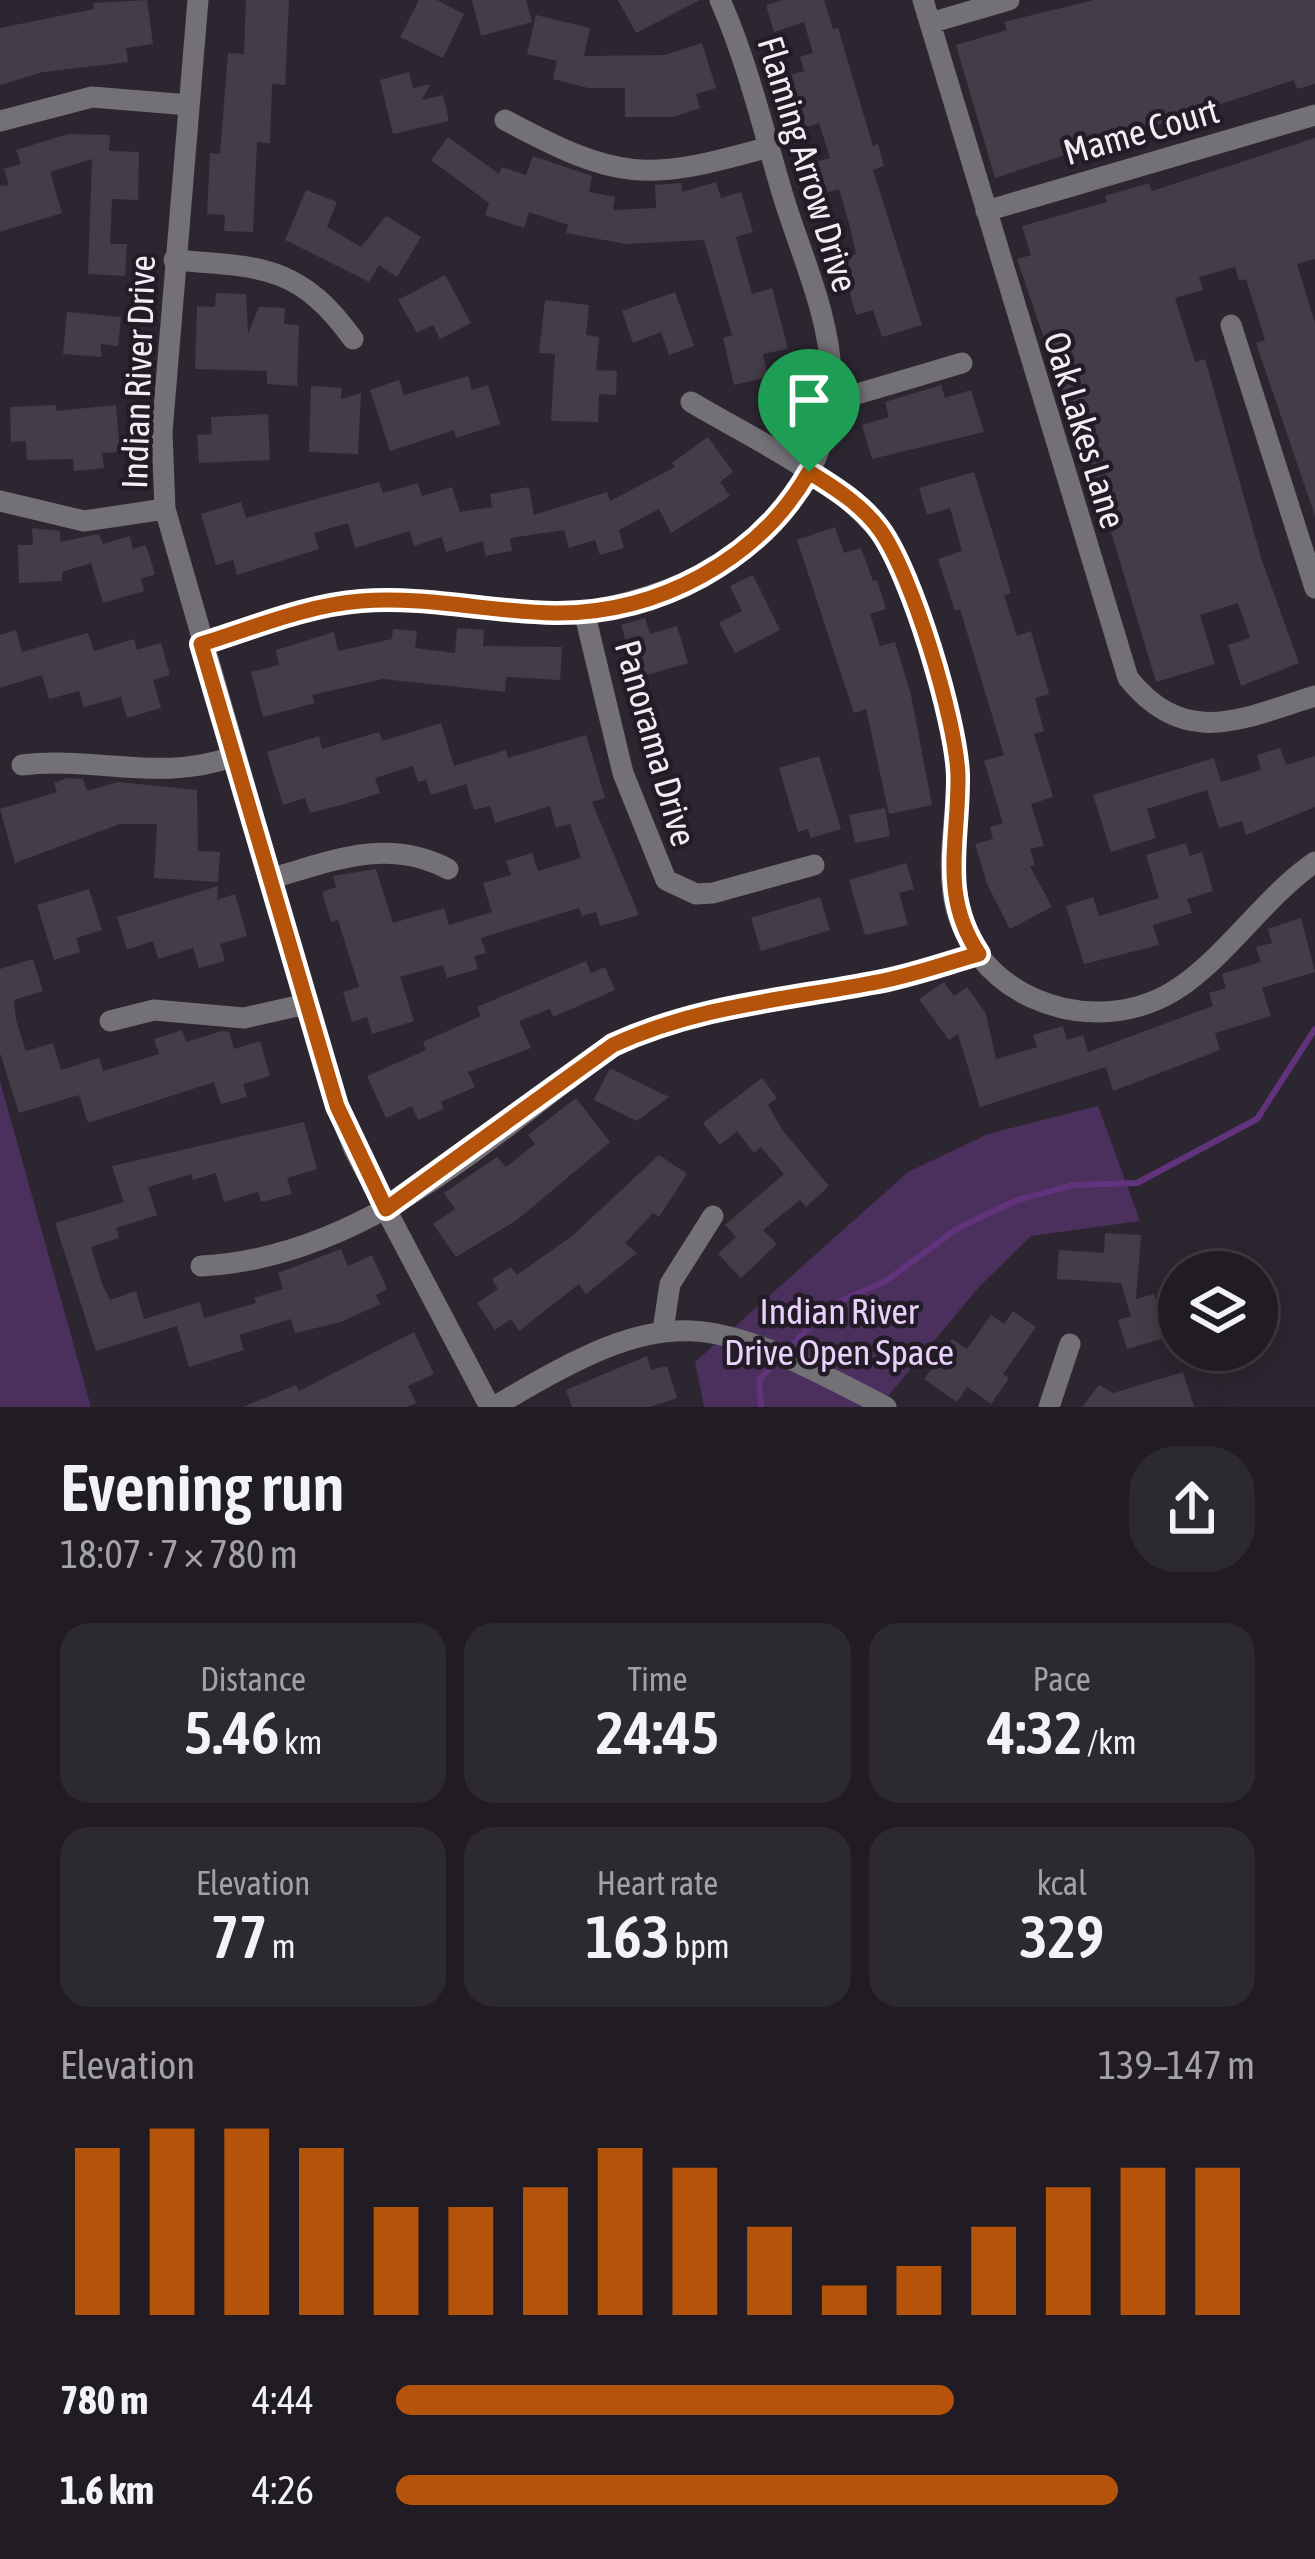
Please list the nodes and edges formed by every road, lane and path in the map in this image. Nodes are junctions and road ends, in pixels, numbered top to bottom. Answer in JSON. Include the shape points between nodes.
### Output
{"nodes":[{"id":1,"x":198,"y":0,"type":"edge"},
{"id":2,"x":720,"y":0,"type":"edge"},
{"id":3,"x":923,"y":0,"type":"edge"},
{"id":4,"x":1009,"y":0,"type":"edge"},
{"id":5,"x":930,"y":23,"type":"junction"},
{"id":6,"x":189,"y":105,"type":"junction"},
{"id":7,"x":1315,"y":115,"type":"edge"},
{"id":8,"x":505,"y":120,"type":"dead end"},
{"id":9,"x":0,"y":121,"type":"edge"},
{"id":10,"x":769,"y":147,"type":"junction"},
{"id":11,"x":986,"y":211,"type":"junction"},
{"id":12,"x":174,"y":260,"type":"junction"},
{"id":13,"x":1232,"y":325,"type":"dead end"},
{"id":14,"x":353,"y":339,"type":"dead end"},
{"id":15,"x":962,"y":363,"type":"dead end"},
{"id":16,"x":691,"y":402,"type":"dead end"},
{"id":17,"x":830,"y":402,"type":"junction"},
{"id":18,"x":809,"y":472,"type":"junction"},
{"id":19,"x":0,"y":501,"type":"edge"},
{"id":20,"x":165,"y":509,"type":"junction"},
{"id":21,"x":1315,"y":589,"type":"edge"},
{"id":22,"x":584,"y":611,"type":"junction"},
{"id":23,"x":201,"y":644,"type":"junction"},
{"id":24,"x":1315,"y":696,"type":"edge"},
{"id":25,"x":234,"y":756,"type":"junction"},
{"id":26,"x":22,"y":765,"type":"dead end"},
{"id":27,"x":1315,"y":862,"type":"edge"},
{"id":28,"x":814,"y":865,"type":"dead end"},
{"id":29,"x":448,"y":869,"type":"dead end"},
{"id":30,"x":269,"y":879,"type":"junction"},
{"id":31,"x":979,"y":954,"type":"junction"},
{"id":32,"x":306,"y":1004,"type":"junction"},
{"id":33,"x":110,"y":1021,"type":"dead end"},
{"id":34,"x":386,"y":1209,"type":"junction"},
{"id":35,"x":713,"y":1216,"type":"dead end"},
{"id":36,"x":201,"y":1266,"type":"dead end"},
{"id":37,"x":664,"y":1330,"type":"junction"},
{"id":38,"x":1070,"y":1344,"type":"dead end"},
{"id":39,"x":492,"y":1407,"type":"edge"},
{"id":40,"x":886,"y":1407,"type":"edge"},
{"id":41,"x":1048,"y":1407,"type":"edge"}],
"edges":[{"from":1,"to":6,"type":"street","name":"Indian River Drive"},
{"from":2,"to":10,"type":"street","name":"Flaming Arrow Drive"},
{"from":3,"to":5,"type":"street","name":"Oak Lakes Lane"},
{"from":4,"to":5,"type":"street"},
{"from":5,"to":11,"type":"street","name":"Oak Lakes Lane"},
{"from":6,"to":9,"type":"street","via":[[92,97]]},
{"from":6,"to":12,"type":"street","name":"Indian River Drive"},
{"from":7,"to":11,"type":"street","name":"Mame Court"},
{"from":8,"to":10,"type":"street","via":[[569,154],[628,172],[690,169]]},
{"from":10,"to":17,"type":"street","name":"Flaming Arrow Drive","via":[[827,343]]},
{"from":11,"to":24,"type":"street","name":"Oak Lakes Lane","via":[[1128,678],[1160,710],[1203,724]]},
{"from":12,"to":14,"type":"street","via":[[286,274]]},
{"from":12,"to":20,"type":"street","name":"Indian River Drive"},
{"from":13,"to":21,"type":"street"},
{"from":15,"to":17,"type":"street"},
{"from":16,"to":18,"type":"street"},
{"from":17,"to":18,"type":"street","name":"Flaming Arrow Drive"},
{"from":18,"to":22,"type":"street","name":"Flaming Arrow Drive","via":[[766,532],[716,570]]},
{"from":18,"to":31,"type":"street","via":[[878,527],[907,582],[954,743],[950,869],[963,928]]},
{"from":19,"to":20,"type":"street","via":[[84,521]]},
{"from":20,"to":23,"type":"street","name":"Indian River Drive"},
{"from":22,"to":23,"type":"street","name":"Flaming Arrow Drive","via":[[360,601]]},
{"from":22,"to":28,"type":"street","name":"Panorama Drive","via":[[623,773],[666,880],[713,893]]},
{"from":23,"to":25,"type":"street","name":"Indian River Drive"},
{"from":25,"to":26,"type":"street","via":[[161,772]]},
{"from":25,"to":30,"type":"street","name":"Indian River Drive"},
{"from":27,"to":31,"type":"street","via":[[1180,987],[1137,1007],[1062,1010],[1020,992]]},
{"from":29,"to":30,"type":"street","via":[[383,851]]},
{"from":30,"to":32,"type":"street","name":"Indian River Drive"},
{"from":31,"to":34,"type":"street","via":[[880,982],[739,1002],[644,1030]]},
{"from":32,"to":33,"type":"street","via":[[244,1018],[154,1010]]},
{"from":32,"to":34,"type":"street","name":"Indian River Drive","via":[[337,1106]]},
{"from":34,"to":36,"type":"street","via":[[261,1259]]},
{"from":34,"to":39,"type":"street","name":"Indian River Drive"},
{"from":35,"to":37,"type":"street","via":[[670,1284]]},
{"from":37,"to":39,"type":"street","via":[[614,1342]]},
{"from":37,"to":40,"type":"street","via":[[755,1341]]},
{"from":38,"to":41,"type":"street"}]}
